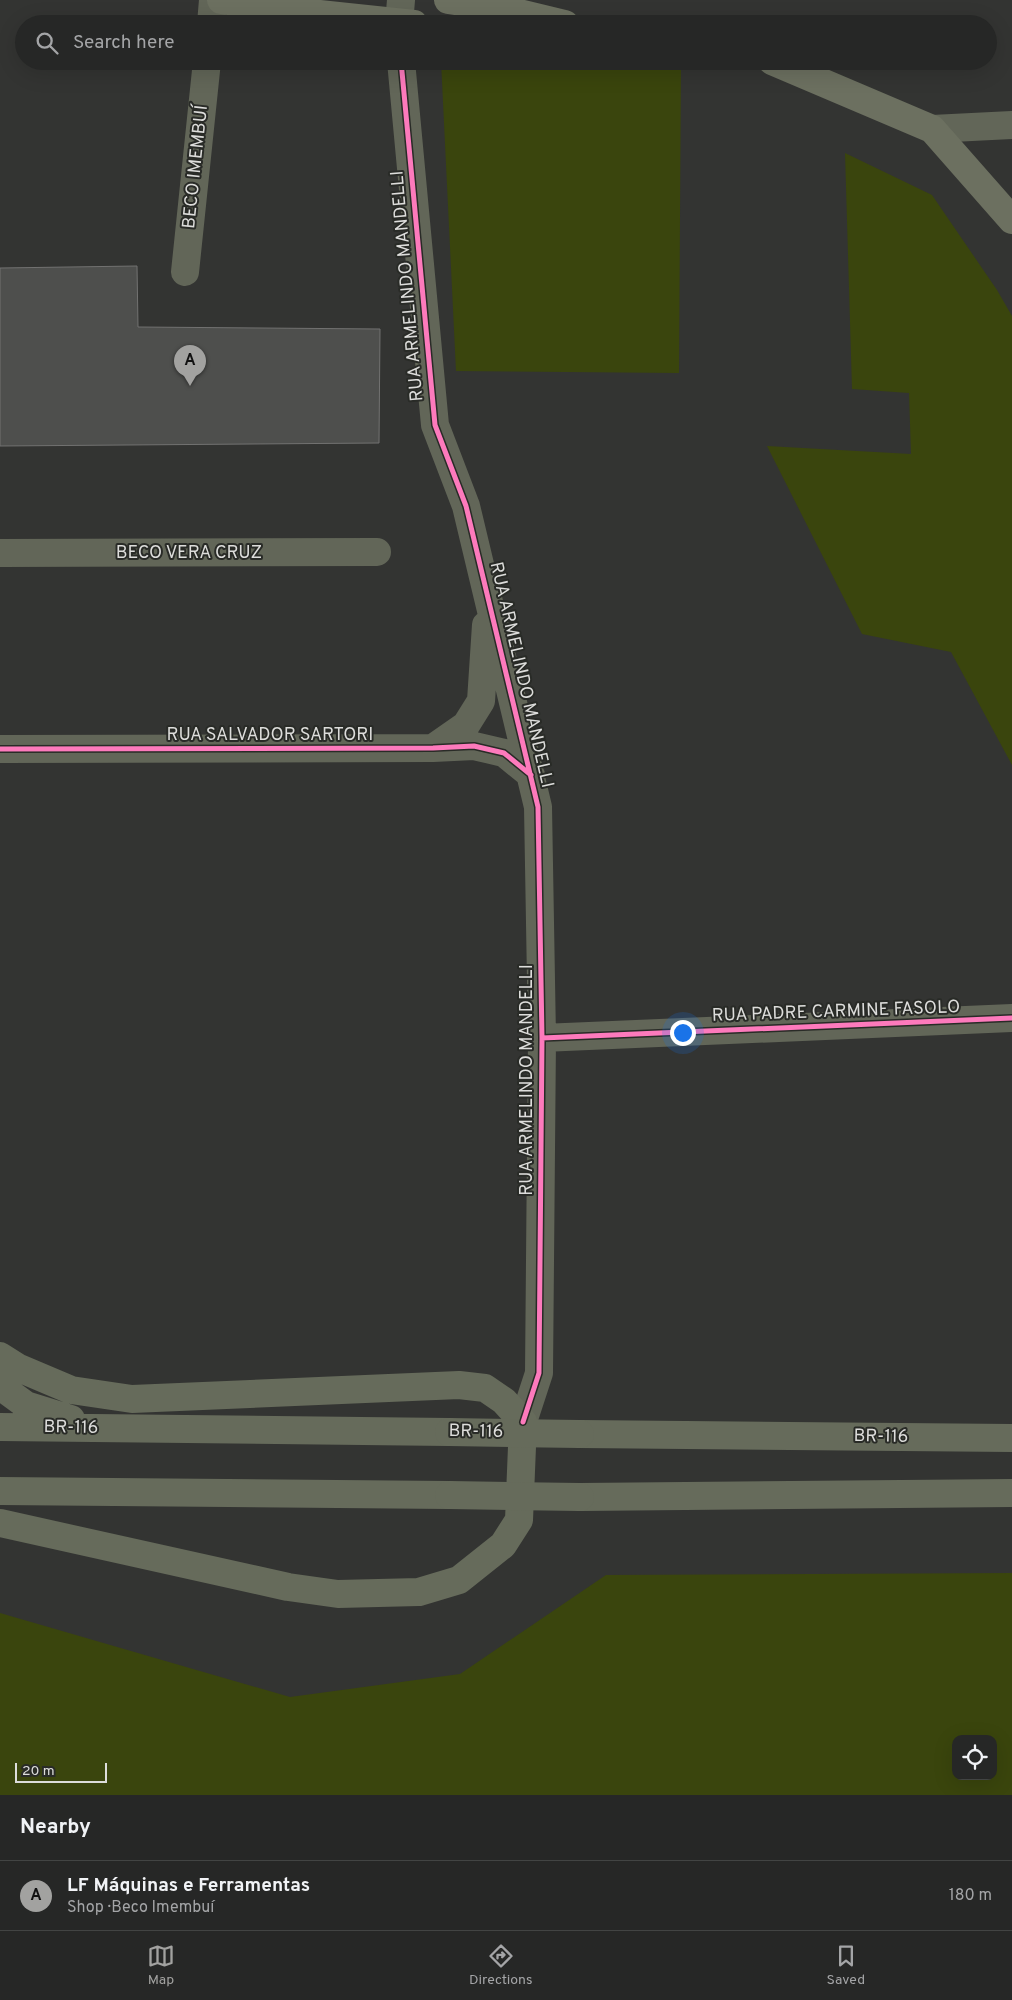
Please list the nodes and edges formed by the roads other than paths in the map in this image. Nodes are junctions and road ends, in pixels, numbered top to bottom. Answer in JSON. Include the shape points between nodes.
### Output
{"nodes":[{"id":1,"x":213,"y":0,"type":"edge"},
{"id":2,"x":221,"y":0,"type":"edge"},
{"id":3,"x":448,"y":0,"type":"edge"},
{"id":4,"x":212,"y":15,"type":"edge"},
{"id":5,"x":371,"y":15,"type":"edge"},
{"id":6,"x":527,"y":15,"type":"edge"},
{"id":7,"x":206,"y":70,"type":"edge"},
{"id":8,"x":403,"y":70,"type":"edge"},
{"id":9,"x":793,"y":70,"type":"edge"},
{"id":10,"x":1012,"y":125,"type":"edge"},
{"id":11,"x":932,"y":129,"type":"junction"},
{"id":12,"x":1012,"y":220,"type":"edge"},
{"id":13,"x":185,"y":272,"type":"dead end"},
{"id":14,"x":378,"y":552,"type":"dead end"},
{"id":15,"x":0,"y":553,"type":"edge"},
{"id":16,"x":487,"y":591,"type":"junction"},
{"id":17,"x":433,"y":748,"type":"junction"},
{"id":18,"x":0,"y":749,"type":"edge"},
{"id":19,"x":531,"y":775,"type":"junction"},
{"id":20,"x":1012,"y":1018,"type":"edge"},
{"id":21,"x":542,"y":1038,"type":"junction"},
{"id":22,"x":0,"y":1356,"type":"edge"},
{"id":23,"x":0,"y":1386,"type":"edge"},
{"id":24,"x":523,"y":1422,"type":"junction"},
{"id":25,"x":0,"y":1427,"type":"edge"},
{"id":26,"x":119,"y":1429,"type":"junction"},
{"id":27,"x":1012,"y":1438,"type":"edge"},
{"id":28,"x":0,"y":1491,"type":"edge"},
{"id":29,"x":1012,"y":1493,"type":"edge"},
{"id":30,"x":0,"y":1523,"type":"edge"}],
"edges":[{"from":1,"to":4,"type":"street"},
{"from":2,"to":5,"type":"main road","via":[[292,10]]},
{"from":3,"to":6,"type":"main road"},
{"from":7,"to":13,"type":"street","name":"BECO IMEMBUÍ"},
{"from":8,"to":16,"type":"street","name":"RUA ARMELINDO MANDELLI","via":[[435,425],[466,506]]},
{"from":9,"to":11,"type":"main road"},
{"from":10,"to":11,"type":"street"},
{"from":11,"to":12,"type":"main road"},
{"from":14,"to":15,"type":"street","name":"BECO VERA CRUZ"},
{"from":16,"to":17,"type":"street","via":[[481,701],[466,725]]},
{"from":16,"to":19,"type":"street","name":"RUA ARMELINDO MANDELLI"},
{"from":17,"to":18,"type":"street","name":"RUA SALVADOR SARTORI"},
{"from":17,"to":19,"type":"street","name":"RUA SALVADOR SARTORI","via":[[474,746],[504,752]]},
{"from":19,"to":21,"type":"street","name":"RUA ARMELINDO MANDELLI","via":[[538,807]]},
{"from":20,"to":21,"type":"street","name":"RUA PADRE CARMINE FASOLO"},
{"from":21,"to":24,"type":"street","name":"RUA ARMELINDO MANDELLI","via":[[539,1373]]},
{"from":22,"to":24,"type":"highway","via":[[19,1368],[71,1390],[132,1399],[459,1386],[485,1388],[504,1401]]},
{"from":23,"to":26,"type":"highway","via":[[26,1405]]},
{"from":24,"to":30,"type":"highway","via":[[519,1520],[503,1545],[459,1580],[419,1592],[338,1594],[288,1586]]},
{"from":25,"to":26,"type":"highway","name":"BR-116","number":"BR-116"},
{"from":26,"to":27,"type":"highway","name":"BR-116","number":"BR-116","bridge":true},
{"from":28,"to":29,"type":"highway","bridge":true,"via":[[580,1497]]}]}
